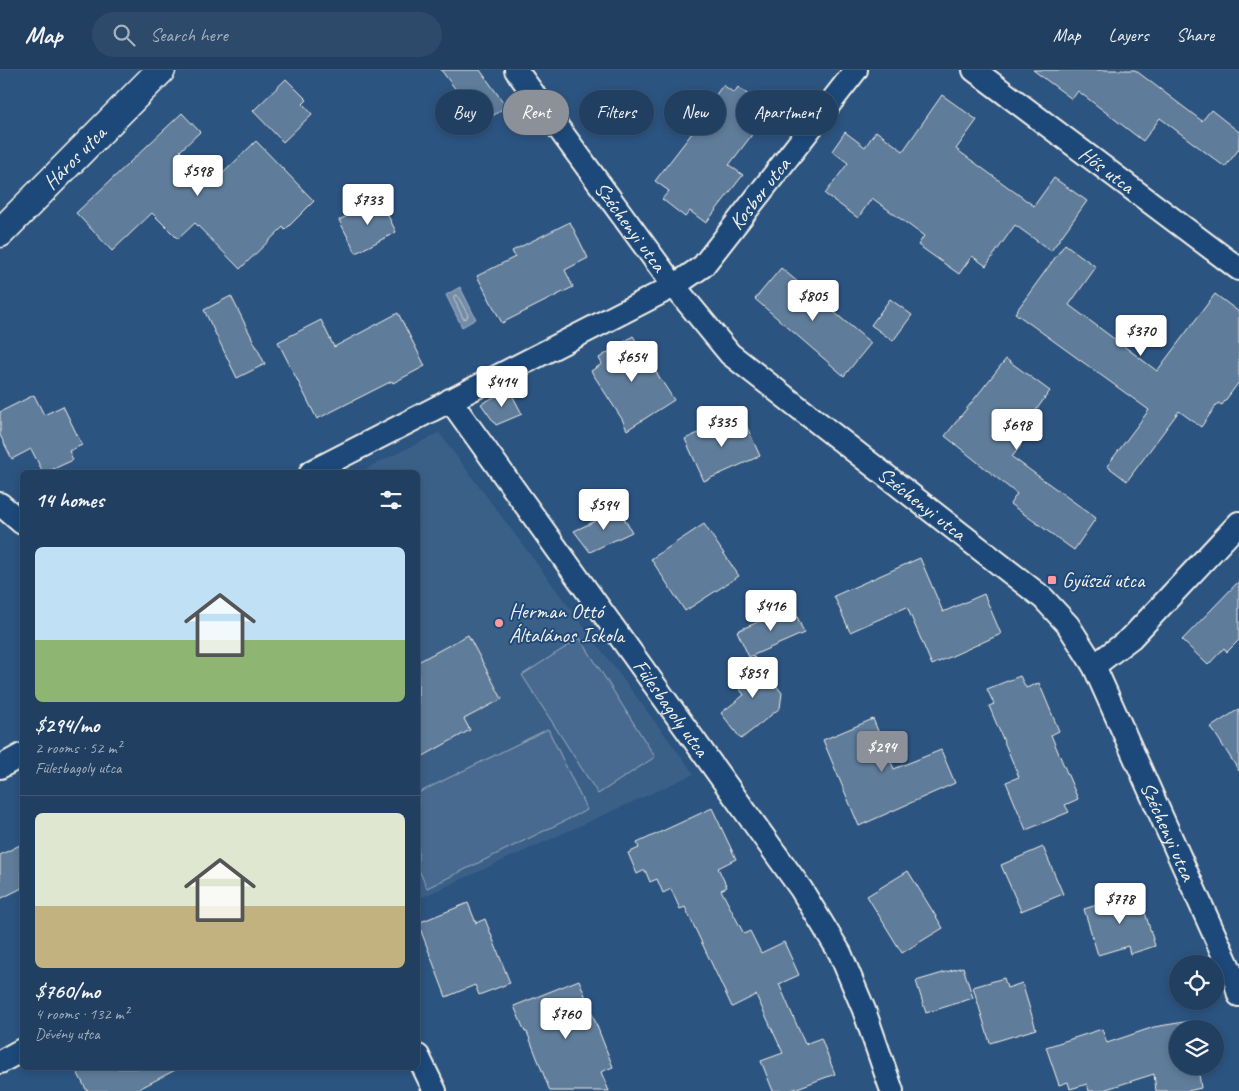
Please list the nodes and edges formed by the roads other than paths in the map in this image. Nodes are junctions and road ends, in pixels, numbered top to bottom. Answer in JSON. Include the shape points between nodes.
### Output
{"nodes":[{"id":1,"x":516,"y":70,"type":"edge"},
{"id":2,"x":856,"y":70,"type":"edge"},
{"id":3,"x":974,"y":70,"type":"edge"},
{"id":4,"x":151,"y":74,"type":"edge"},
{"id":5,"x":0,"y":233,"type":"edge"},
{"id":6,"x":1239,"y":269,"type":"edge"},
{"id":7,"x":674,"y":286,"type":"junction"},
{"id":8,"x":450,"y":400,"type":"junction"},
{"id":9,"x":315,"y":470,"type":"edge"},
{"id":10,"x":0,"y":504,"type":"edge"},
{"id":11,"x":20,"y":521,"type":"edge"},
{"id":12,"x":1239,"y":523,"type":"edge"},
{"id":13,"x":1094,"y":666,"type":"junction"},
{"id":14,"x":20,"y":756,"type":"edge"},
{"id":15,"x":0,"y":767,"type":"edge"},
{"id":16,"x":1239,"y":995,"type":"edge"},
{"id":17,"x":20,"y":1051,"type":"edge"},
{"id":18,"x":420,"y":1060,"type":"edge"},
{"id":19,"x":0,"y":1062,"type":"edge"},
{"id":20,"x":435,"y":1091,"type":"edge"},
{"id":21,"x":892,"y":1091,"type":"edge"}],
"edges":[{"from":1,"to":7,"type":"street","name":"Széchenyi utca"},
{"from":2,"to":7,"type":"street","name":"Kosbor utca","via":[[703,266]]},
{"from":3,"to":6,"type":"street","name":"Hős utca"},
{"from":4,"to":5,"type":"street","name":"Háros utca"},
{"from":7,"to":8,"type":"street","name":"Kosbor utca"},
{"from":7,"to":13,"type":"street","name":"Széchenyi utca","via":[[730,354],[1043,598],[1068,625]]},
{"from":8,"to":9,"type":"street"},
{"from":8,"to":21,"type":"street","name":"Fülesbagoly utca","via":[[801,889],[840,953]]},
{"from":10,"to":11,"type":"street"},
{"from":12,"to":13,"type":"street","via":[[1131,638]]},
{"from":13,"to":16,"type":"street","name":"Széchenyi utca"},
{"from":14,"to":15,"type":"street"},
{"from":17,"to":19,"type":"street"},
{"from":18,"to":20,"type":"street"}]}
